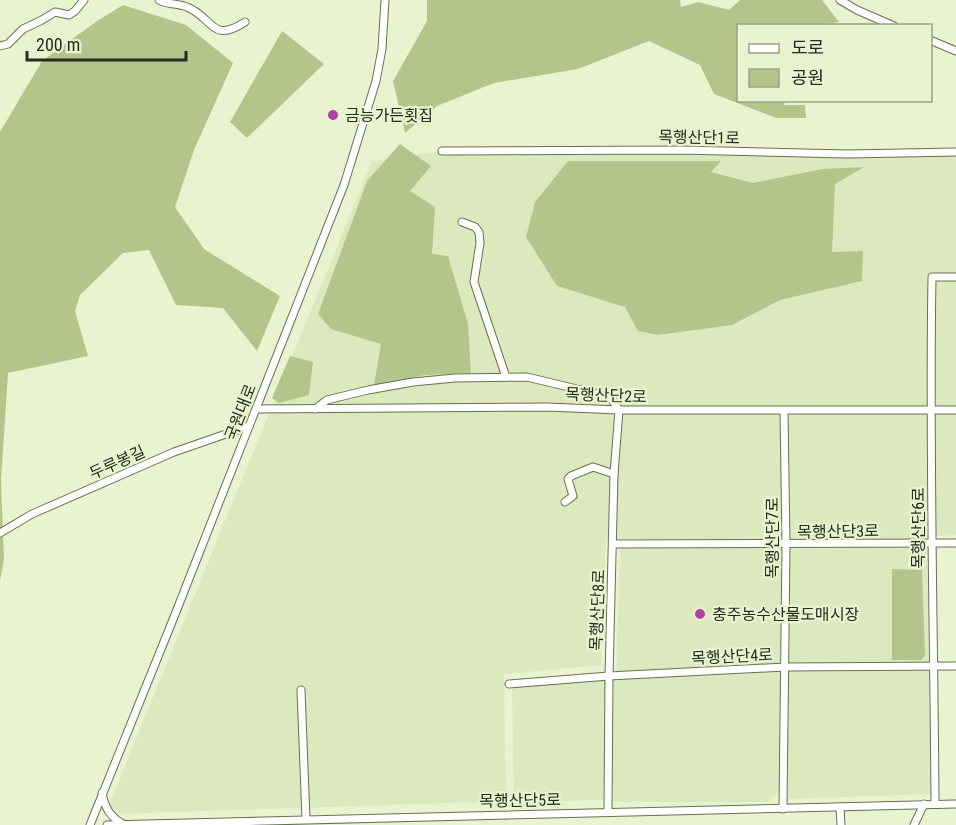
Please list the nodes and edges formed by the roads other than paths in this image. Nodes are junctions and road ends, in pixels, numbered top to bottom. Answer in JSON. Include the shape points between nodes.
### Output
{"nodes":[{"id":1,"x":84,"y":0,"type":"edge"},
{"id":2,"x":159,"y":0,"type":"edge"},
{"id":3,"x":385,"y":0,"type":"edge"},
{"id":4,"x":840,"y":0,"type":"edge"},
{"id":5,"x":245,"y":22,"type":"dead end"},
{"id":6,"x":889,"y":24,"type":"edge"},
{"id":7,"x":932,"y":41,"type":"edge"},
{"id":8,"x":0,"y":46,"type":"edge"},
{"id":9,"x":956,"y":51,"type":"edge"},
{"id":10,"x":442,"y":151,"type":"dead end"},
{"id":11,"x":956,"y":152,"type":"edge"},
{"id":12,"x":462,"y":222,"type":"dead end"},
{"id":13,"x":956,"y":277,"type":"edge"},
{"id":14,"x":506,"y":377,"type":"junction"},
{"id":15,"x":256,"y":409,"type":"junction"},
{"id":16,"x":315,"y":409,"type":"junction"},
{"id":17,"x":619,"y":410,"type":"junction"},
{"id":18,"x":930,"y":410,"type":"junction"},
{"id":19,"x":956,"y":410,"type":"edge"},
{"id":20,"x":784,"y":411,"type":"junction"},
{"id":21,"x":249,"y":426,"type":"junction"},
{"id":22,"x":614,"y":474,"type":"junction"},
{"id":23,"x":565,"y":502,"type":"dead end"},
{"id":24,"x":0,"y":533,"type":"edge"},
{"id":25,"x":931,"y":543,"type":"junction"},
{"id":26,"x":956,"y":543,"type":"edge"},
{"id":27,"x":613,"y":544,"type":"junction"},
{"id":28,"x":786,"y":545,"type":"junction"},
{"id":29,"x":956,"y":666,"type":"edge"},
{"id":30,"x":785,"y":667,"type":"junction"},
{"id":31,"x":933,"y":667,"type":"junction"},
{"id":32,"x":609,"y":676,"type":"junction"},
{"id":33,"x":509,"y":684,"type":"dead end"},
{"id":34,"x":301,"y":690,"type":"dead end"},
{"id":35,"x":102,"y":794,"type":"junction"},
{"id":36,"x":935,"y":803,"type":"junction"},
{"id":37,"x":924,"y":804,"type":"junction"},
{"id":38,"x":956,"y":804,"type":"edge"},
{"id":39,"x":840,"y":807,"type":"junction"},
{"id":40,"x":783,"y":809,"type":"junction"},
{"id":41,"x":608,"y":812,"type":"junction"},
{"id":42,"x":306,"y":819,"type":"junction"},
{"id":43,"x":123,"y":824,"type":"edge"},
{"id":44,"x":90,"y":825,"type":"edge"},
{"id":45,"x":106,"y":825,"type":"edge"},
{"id":46,"x":841,"y":825,"type":"edge"},
{"id":47,"x":914,"y":825,"type":"edge"}],
"edges":[{"from":1,"to":8,"type":"street","via":[[69,15],[55,12]]},
{"from":2,"to":5,"type":"street","via":[[184,5],[221,31]]},
{"from":3,"to":15,"type":"street","name":"국원대로","via":[[376,81],[356,147]]},
{"from":4,"to":6,"type":"street"},
{"from":7,"to":9,"type":"street"},
{"from":10,"to":11,"type":"street","name":"목행산단1로"},
{"from":12,"to":14,"type":"street","via":[[479,232],[474,282]]},
{"from":13,"to":18,"type":"street","name":"목행산단6로","via":[[932,277]]},
{"from":14,"to":16,"type":"street","via":[[413,382],[327,400]]},
{"from":14,"to":17,"type":"street","via":[[527,377],[610,397]]},
{"from":15,"to":16,"type":"street","name":"목행산단2로"},
{"from":15,"to":21,"type":"street","name":"국원대로"},
{"from":16,"to":17,"type":"street","name":"목행산단2로"},
{"from":17,"to":20,"type":"street","name":"목행산단2로"},
{"from":17,"to":22,"type":"street","name":"목행산단8로"},
{"from":18,"to":19,"type":"street","name":"목행산단2로"},
{"from":18,"to":20,"type":"street","name":"목행산단2로"},
{"from":18,"to":25,"type":"street","name":"목행산단6로"},
{"from":20,"to":28,"type":"street","name":"목행산단7로"},
{"from":21,"to":24,"type":"street","name":"두루봉길","via":[[174,452],[32,514]]},
{"from":21,"to":35,"type":"street","name":"국원대로"},
{"from":22,"to":23,"type":"street","via":[[593,467],[571,476],[568,479],[573,496]]},
{"from":22,"to":27,"type":"street","name":"목행산단8로"},
{"from":25,"to":26,"type":"street","name":"목행산단3로"},
{"from":25,"to":28,"type":"street","name":"목행산단3로"},
{"from":25,"to":31,"type":"street","name":"목행산단6로"},
{"from":27,"to":28,"type":"street","name":"목행산단3로"},
{"from":27,"to":32,"type":"street","name":"목행산단8로"},
{"from":28,"to":30,"type":"street","name":"목행산단7로"},
{"from":29,"to":31,"type":"street","name":"목행산단4로"},
{"from":30,"to":31,"type":"street","name":"목행산단4로"},
{"from":30,"to":32,"type":"street","name":"목행산단4로"},
{"from":30,"to":40,"type":"street","name":"목행산단7로"},
{"from":31,"to":36,"type":"street","name":"목행산단6로"},
{"from":32,"to":33,"type":"street","name":"목행산단4로"},
{"from":32,"to":41,"type":"street","name":"목행산단8로"},
{"from":34,"to":42,"type":"street"},
{"from":35,"to":43,"type":"street","via":[[110,815]]},
{"from":35,"to":44,"type":"street","name":"국원대로"},
{"from":36,"to":37,"type":"street","name":"목행산단5로"},
{"from":36,"to":38,"type":"street","name":"목행산단5로"},
{"from":37,"to":39,"type":"street","name":"목행산단5로"},
{"from":37,"to":47,"type":"street"},
{"from":39,"to":40,"type":"street","name":"목행산단5로"},
{"from":39,"to":46,"type":"street"},
{"from":40,"to":41,"type":"street","name":"목행산단5로"},
{"from":41,"to":42,"type":"street","name":"목행산단5로"},
{"from":42,"to":43,"type":"street","name":"목행산단5로"},
{"from":43,"to":45,"type":"street","name":"목행산단5로"}]}
